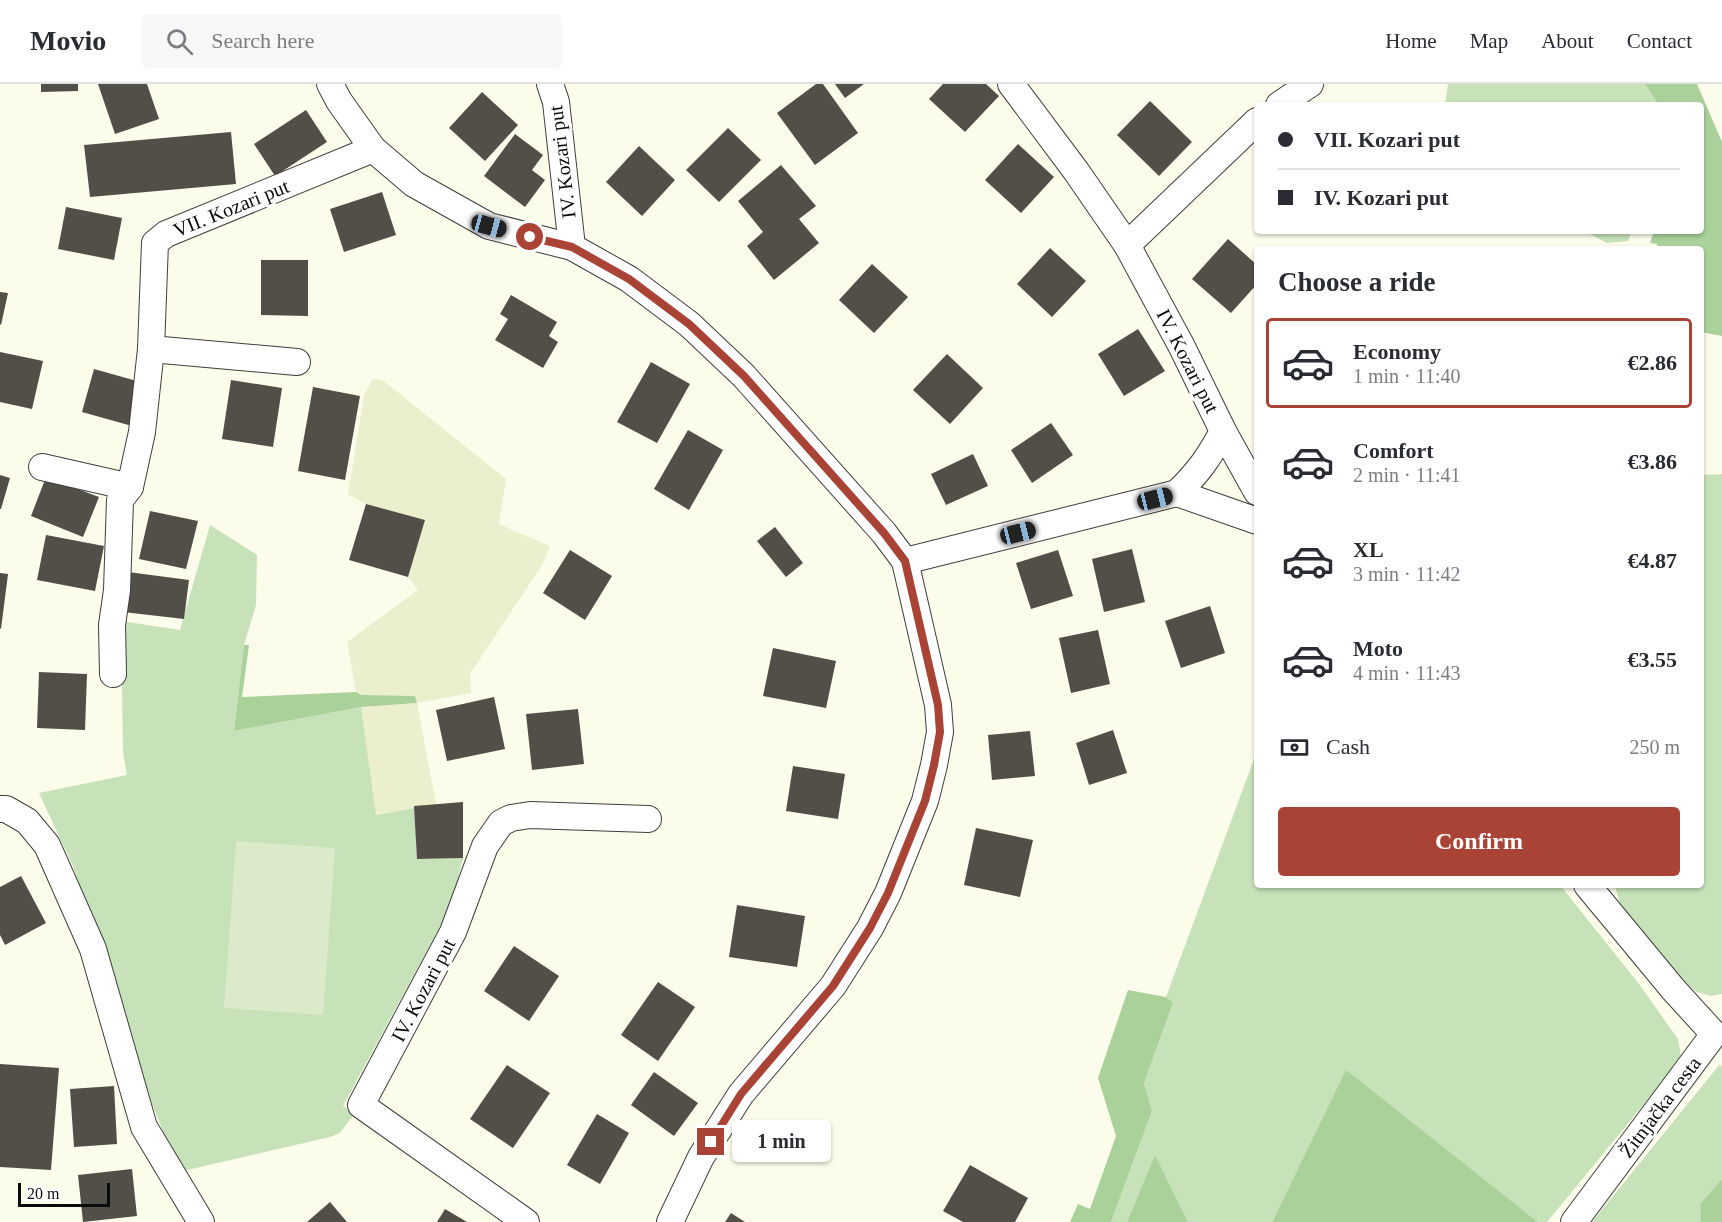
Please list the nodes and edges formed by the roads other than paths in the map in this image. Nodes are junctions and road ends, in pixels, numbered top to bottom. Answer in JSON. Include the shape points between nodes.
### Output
{"nodes":[{"id":1,"x":330,"y":84,"type":"edge"},
{"id":2,"x":550,"y":84,"type":"edge"},
{"id":3,"x":1011,"y":84,"type":"edge"},
{"id":4,"x":1310,"y":84,"type":"edge"},
{"id":5,"x":1283,"y":102,"type":"edge"},
{"id":6,"x":1254,"y":124,"type":"edge"},
{"id":7,"x":374,"y":149,"type":"junction"},
{"id":8,"x":1127,"y":245,"type":"junction"},
{"id":9,"x":572,"y":247,"type":"junction"},
{"id":10,"x":151,"y":350,"type":"junction"},
{"id":11,"x":297,"y":362,"type":"dead end"},
{"id":12,"x":1223,"y":431,"type":"junction"},
{"id":13,"x":42,"y":467,"type":"dead end"},
{"id":14,"x":130,"y":487,"type":"junction"},
{"id":15,"x":1254,"y":487,"type":"edge"},
{"id":16,"x":1178,"y":493,"type":"junction"},
{"id":17,"x":1254,"y":520,"type":"edge"},
{"id":18,"x":905,"y":561,"type":"junction"},
{"id":19,"x":113,"y":674,"type":"dead end"},
{"id":20,"x":0,"y":809,"type":"edge"},
{"id":21,"x":648,"y":819,"type":"dead end"},
{"id":22,"x":1589,"y":888,"type":"edge"},
{"id":23,"x":201,"y":1222,"type":"edge"},
{"id":24,"x":526,"y":1222,"type":"edge"},
{"id":25,"x":669,"y":1222,"type":"edge"},
{"id":26,"x":1574,"y":1222,"type":"edge"}],
"edges":[{"from":1,"to":7,"type":"street"},
{"from":2,"to":9,"type":"street","name":"IV. Kozari put","via":[[556,102]]},
{"from":3,"to":8,"type":"street","name":"IV. Kozari put"},
{"from":4,"to":5,"type":"street"},
{"from":6,"to":8,"type":"street"},
{"from":7,"to":9,"type":"street","via":[[414,184],[489,226]]},
{"from":7,"to":10,"type":"street","name":"VII. Kozari put","via":[[166,234],[155,243]]},
{"from":8,"to":12,"type":"street","name":"IV. Kozari put"},
{"from":9,"to":18,"type":"street","name":"IV. Kozari put","via":[[629,279],[697,332],[744,376]]},
{"from":10,"to":11,"type":"street"},
{"from":10,"to":14,"type":"street","name":"VII. Kozari put","via":[[142,432]]},
{"from":12,"to":15,"type":"street"},
{"from":12,"to":16,"type":"street","name":"IV. Kozari put","via":[[1194,477]]},
{"from":13,"to":14,"type":"street"},
{"from":14,"to":19,"type":"street","name":"VII. Kozari put","via":[[120,500]]},
{"from":16,"to":17,"type":"street"},
{"from":16,"to":18,"type":"street"},
{"from":18,"to":25,"type":"street","name":"IV. Kozari put","via":[[938,705],[940,732],[925,801],[870,928],[833,986],[741,1094],[701,1158]]},
{"from":20,"to":23,"type":"street","via":[[27,821],[47,845],[93,949],[144,1126]]},
{"from":21,"to":24,"type":"street","name":"IV. Kozari put","via":[[530,815],[501,823],[485,846],[453,932],[361,1105]]},
{"from":22,"to":26,"type":"street","name":"Žitnjačka cesta","via":[[1714,1034]]}]}
